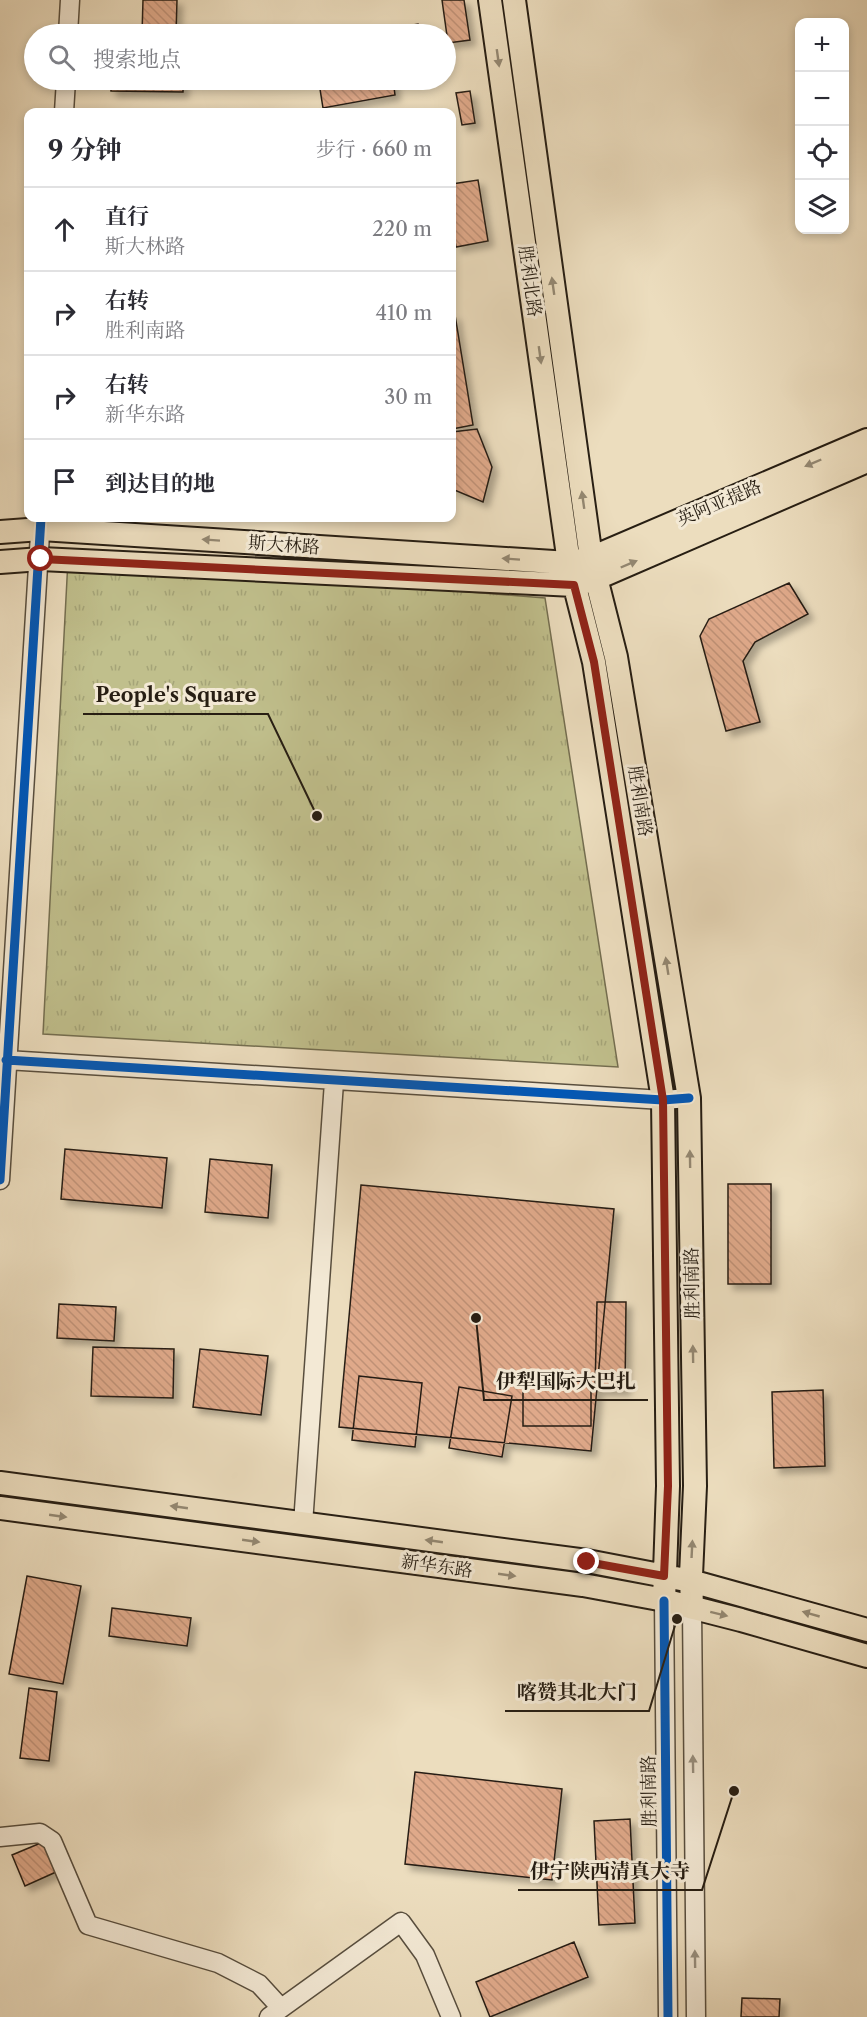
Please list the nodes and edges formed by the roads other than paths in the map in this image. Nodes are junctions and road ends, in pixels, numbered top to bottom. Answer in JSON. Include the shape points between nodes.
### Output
{"nodes":[{"id":1,"x":70,"y":0,"type":"edge"},
{"id":2,"x":490,"y":0,"type":"edge"},
{"id":3,"x":514,"y":0,"type":"edge"},
{"id":4,"x":69,"y":24,"type":"edge"},
{"id":5,"x":65,"y":90,"type":"edge"},
{"id":6,"x":64,"y":108,"type":"edge"},
{"id":7,"x":867,"y":440,"type":"edge"},
{"id":8,"x":867,"y":461,"type":"edge"},
{"id":9,"x":41,"y":523,"type":"edge"},
{"id":10,"x":0,"y":532,"type":"edge"},
{"id":11,"x":38,"y":559,"type":"junction"},
{"id":12,"x":0,"y":562,"type":"edge"},
{"id":13,"x":582,"y":571,"type":"junction"},
{"id":14,"x":6,"y":1060,"type":"junction"},
{"id":15,"x":334,"y":1082,"type":"junction"},
{"id":16,"x":689,"y":1098,"type":"junction"},
{"id":17,"x":663,"y":1100,"type":"junction"},
{"id":18,"x":0,"y":1180,"type":"edge"},
{"id":19,"x":0,"y":1483,"type":"edge"},
{"id":20,"x":0,"y":1508,"type":"edge"},
{"id":21,"x":303,"y":1524,"type":"junction"},
{"id":22,"x":664,"y":1576,"type":"junction"},
{"id":23,"x":691,"y":1581,"type":"junction"},
{"id":24,"x":664,"y":1601,"type":"junction"},
{"id":25,"x":692,"y":1608,"type":"junction"},
{"id":26,"x":867,"y":1630,"type":"edge"},
{"id":27,"x":867,"y":1656,"type":"edge"},
{"id":28,"x":0,"y":1837,"type":"edge"},
{"id":29,"x":275,"y":2013,"type":"edge"},
{"id":30,"x":451,"y":2017,"type":"edge"},
{"id":31,"x":668,"y":2017,"type":"edge"},
{"id":32,"x":696,"y":2017,"type":"edge"}],
"edges":[{"from":1,"to":4,"type":"street"},
{"from":2,"to":13,"type":"main road","name":"胜利北路","one_way":true},
{"from":13,"to":3,"type":"main road","name":"胜利北路","one_way":true},
{"from":5,"to":6,"type":"street"},
{"from":7,"to":13,"type":"main road","name":"英阿亚提路","one_way":true},
{"from":13,"to":8,"type":"main road","name":"英阿亚提路","one_way":true},
{"from":9,"to":10,"type":"main road","name":"斯大林路"},
{"from":9,"to":11,"type":"street"},
{"from":13,"to":9,"type":"main road","name":"斯大林路","one_way":true},
{"from":11,"to":12,"type":"main road","name":"斯大林路"},
{"from":11,"to":13,"type":"main road","name":"斯大林路"},
{"from":11,"to":14,"type":"street"},
{"from":16,"to":13,"type":"main road","name":"胜利南路","one_way":true,"via":[[616,657]]},
{"from":13,"to":17,"type":"main road","name":"胜利南路"},
{"from":14,"to":15,"type":"street"},
{"from":14,"to":18,"type":"street"},
{"from":15,"to":17,"type":"street"},
{"from":15,"to":21,"type":"street"},
{"from":16,"to":17,"type":"street"},
{"from":23,"to":16,"type":"main road","name":"胜利南路","one_way":true,"via":[[695,1486]]},
{"from":17,"to":22,"type":"main road","name":"胜利南路","via":[[668,1486]]},
{"from":21,"to":19,"type":"main road","name":"新华东路","one_way":true},
{"from":20,"to":24,"type":"main road","name":"新华东路","one_way":true,"via":[[583,1586]]},
{"from":22,"to":21,"type":"main road","name":"新华东路","one_way":true},
{"from":22,"to":23,"type":"main road","name":"新华东路"},
{"from":22,"to":24,"type":"main road","name":"胜利南路"},
{"from":23,"to":25,"type":"main road","name":"胜利南路"},
{"from":26,"to":23,"type":"main road","name":"新华东路","one_way":true},
{"from":24,"to":25,"type":"main road","name":"新华东路"},
{"from":24,"to":31,"type":"street","name":"胜利南路"},
{"from":25,"to":27,"type":"main road","name":"新华东路","one_way":true},
{"from":32,"to":25,"type":"street","name":"胜利南路","one_way":true},
{"from":28,"to":29,"type":"street","via":[[40,1833],[52,1841],[88,1925],[218,1963],[259,1984]]},
{"from":29,"to":30,"type":"street","via":[[401,1922],[425,1955]]}]}
